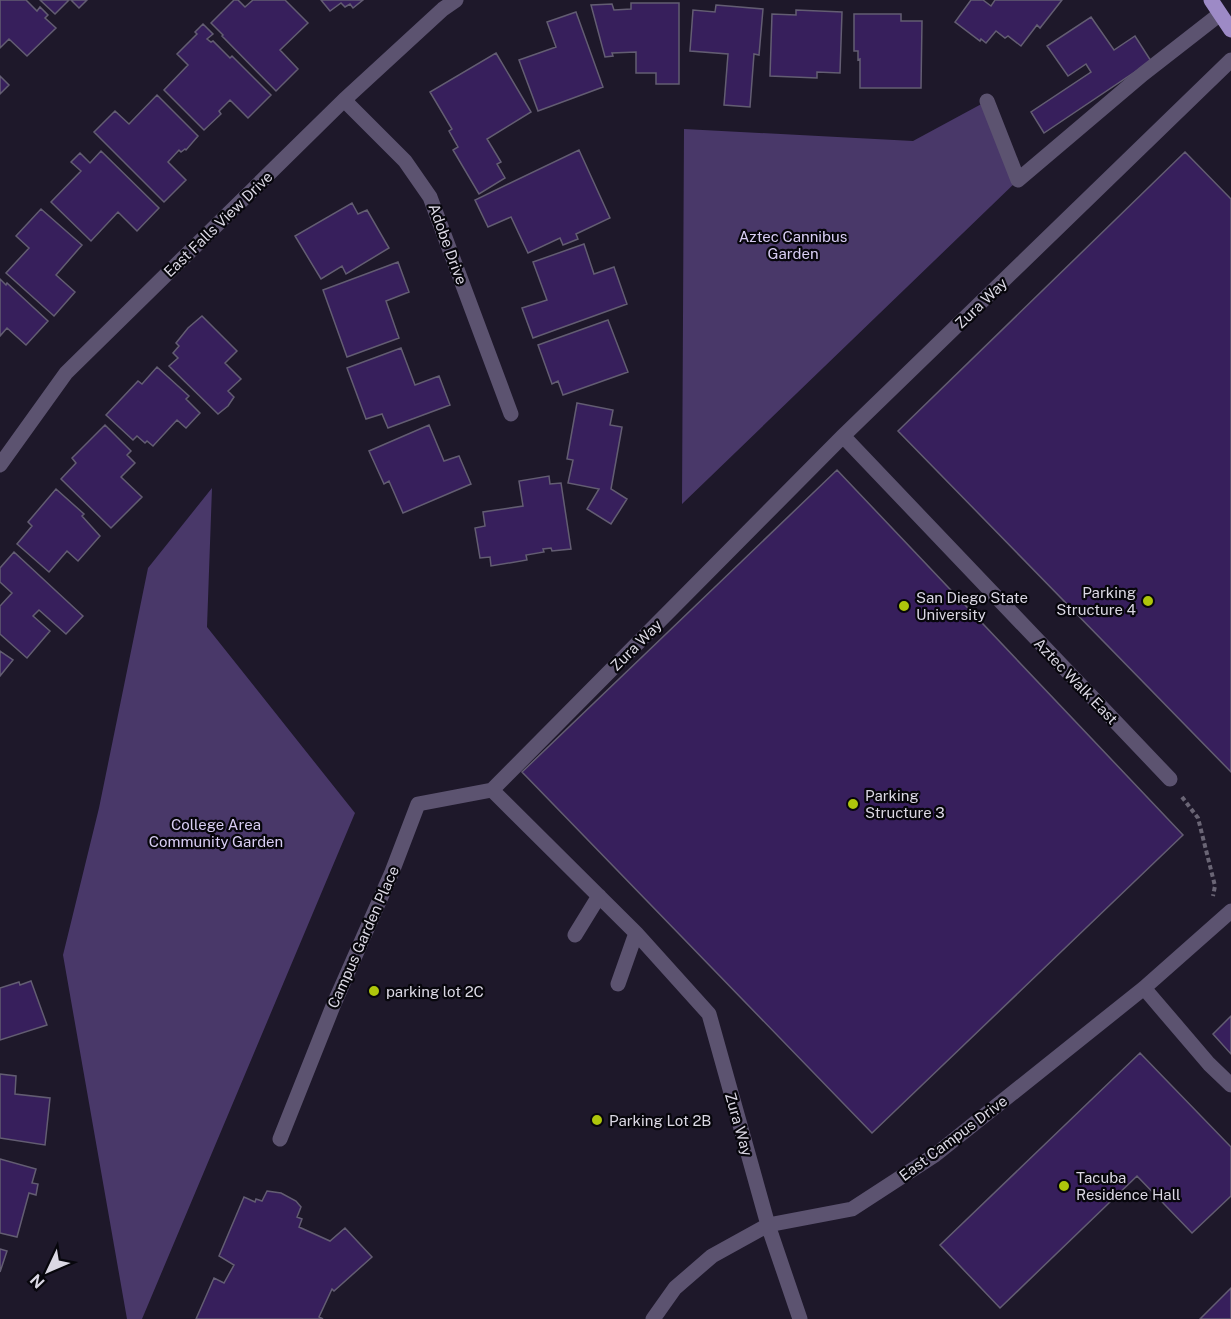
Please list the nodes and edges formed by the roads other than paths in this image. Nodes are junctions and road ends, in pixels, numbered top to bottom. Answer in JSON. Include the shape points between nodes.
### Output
{"nodes":[{"id":1,"x":456,"y":0,"type":"edge"},
{"id":2,"x":1211,"y":0,"type":"edge"},
{"id":3,"x":1220,"y":14,"type":"junction"},
{"id":4,"x":1231,"y":30,"type":"edge"},
{"id":5,"x":1231,"y":60,"type":"edge"},
{"id":6,"x":344,"y":100,"type":"junction"},
{"id":7,"x":987,"y":101,"type":"dead end"},
{"id":8,"x":511,"y":414,"type":"dead end"},
{"id":9,"x":843,"y":436,"type":"junction"},
{"id":10,"x":0,"y":465,"type":"edge"},
{"id":11,"x":1170,"y":779,"type":"road end"},
{"id":12,"x":492,"y":790,"type":"junction"},
{"id":13,"x":599,"y":896,"type":"junction"},
{"id":14,"x":1231,"y":911,"type":"edge"},
{"id":15,"x":636,"y":933,"type":"junction"},
{"id":16,"x":575,"y":935,"type":"dead end"},
{"id":17,"x":618,"y":984,"type":"dead end"},
{"id":18,"x":1144,"y":988,"type":"junction"},
{"id":19,"x":1231,"y":1085,"type":"edge"},
{"id":20,"x":280,"y":1139,"type":"dead end"},
{"id":21,"x":768,"y":1226,"type":"junction"},
{"id":22,"x":653,"y":1319,"type":"edge"},
{"id":23,"x":800,"y":1319,"type":"edge"}],
"edges":[{"from":1,"to":6,"type":"street","name":"East Falls View Drive"},
{"from":2,"to":3,"type":"main road"},
{"from":3,"to":4,"type":"main road"},
{"from":3,"to":7,"type":"street","via":[[1018,180]]},
{"from":5,"to":9,"type":"street","name":"Zura Way"},
{"from":6,"to":8,"type":"street","name":"Adobe Drive","via":[[405,161],[430,197]]},
{"from":6,"to":10,"type":"street","name":"East Falls View Drive","via":[[66,373]]},
{"from":9,"to":11,"type":"street","name":"Aztec Walk East"},
{"from":9,"to":12,"type":"street","name":"Zura Way"},
{"from":12,"to":13,"type":"street","name":"Zura Way"},
{"from":12,"to":20,"type":"street","name":"Campus Garden Place","via":[[418,804]]},
{"from":13,"to":15,"type":"street","name":"Zura Way"},
{"from":13,"to":16,"type":"street"},
{"from":14,"to":18,"type":"street","name":"East Campus Drive"},
{"from":15,"to":17,"type":"street"},
{"from":15,"to":21,"type":"street","name":"Zura Way","via":[[709,1014]]},
{"from":18,"to":19,"type":"street"},
{"from":18,"to":21,"type":"street","name":"East Campus Drive","via":[[935,1155],[852,1209]]},
{"from":21,"to":22,"type":"street","name":"East Campus Drive","via":[[712,1256],[675,1288]]},
{"from":21,"to":23,"type":"street","name":"Zura Way"}]}
